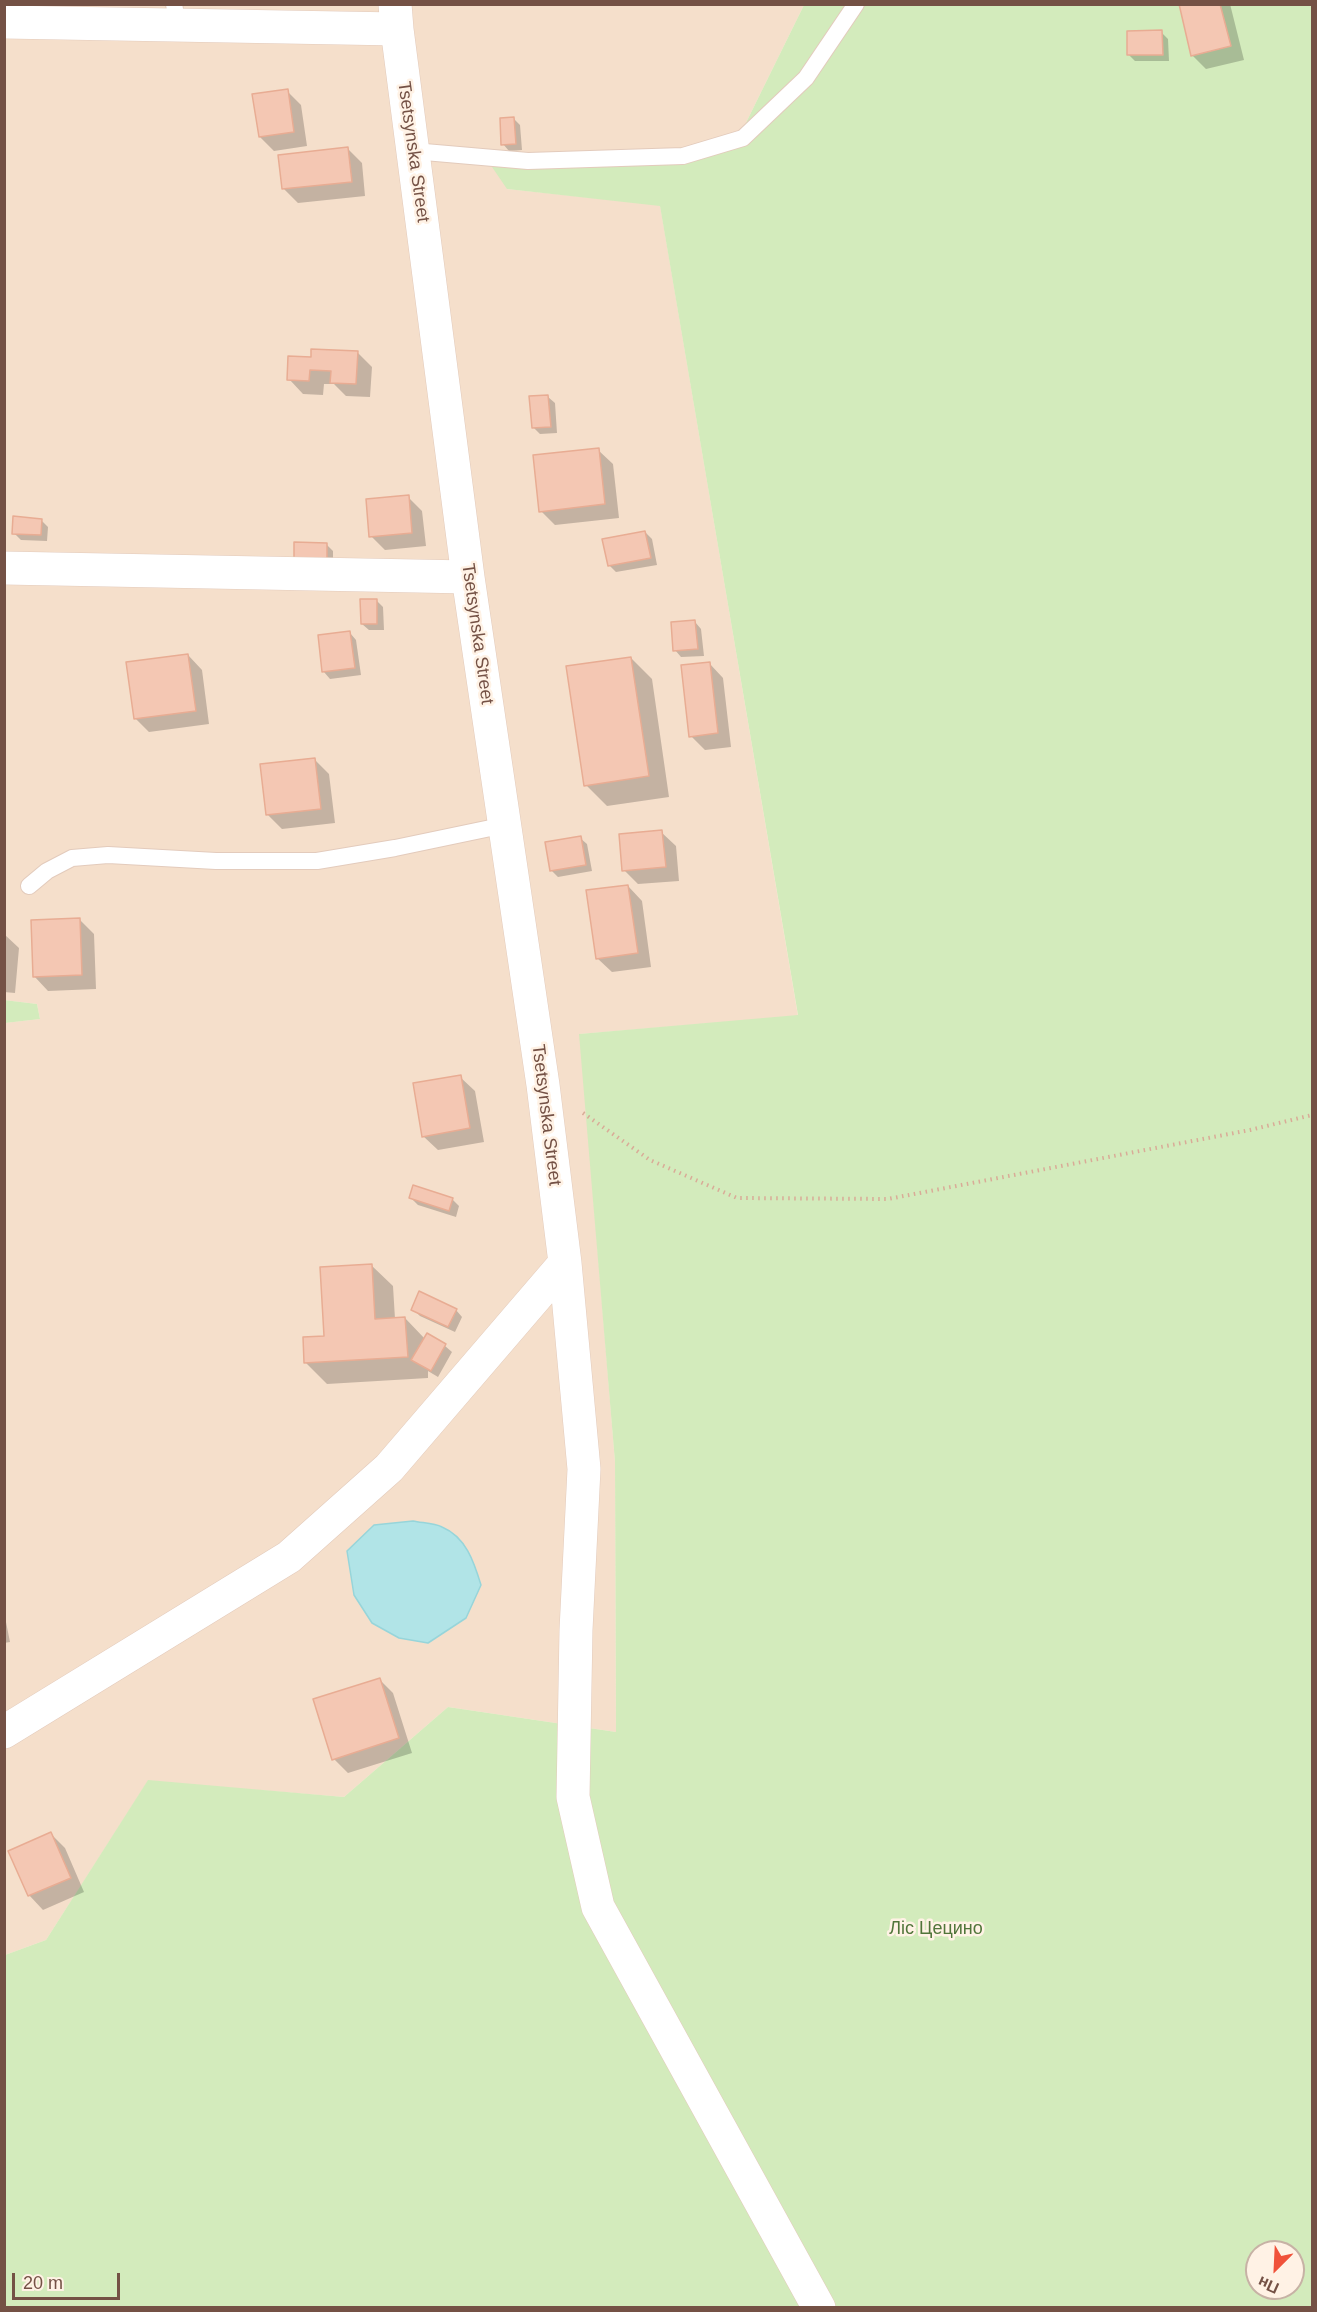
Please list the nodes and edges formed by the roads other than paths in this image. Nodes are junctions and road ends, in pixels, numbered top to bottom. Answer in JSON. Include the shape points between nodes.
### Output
{"nodes":[{"id":1,"x":856,"y":4,"type":"edge"},
{"id":2,"x":176,"y":15,"type":"edge"},
{"id":3,"x":396,"y":17,"type":"edge"},
{"id":4,"x":4,"y":21,"type":"edge"},
{"id":5,"x":413,"y":151,"type":"junction"},
{"id":6,"x":4,"y":568,"type":"edge"},
{"id":7,"x":468,"y":577,"type":"junction"},
{"id":8,"x":505,"y":825,"type":"junction"},
{"id":9,"x":29,"y":886,"type":"dead end"},
{"id":10,"x":565,"y":1263,"type":"junction"},
{"id":11,"x":4,"y":1732,"type":"edge"},
{"id":12,"x":819,"y":2307,"type":"edge"}],
"edges":[{"from":1,"to":5,"type":"lane","via":[[806,78],[743,138],[683,156],[528,161]]},
{"from":2,"to":3,"type":"street"},
{"from":2,"to":4,"type":"street"},
{"from":3,"to":5,"type":"street","name":"Tsetsynska Street"},
{"from":5,"to":7,"type":"street","name":"Tsetsynska Street"},
{"from":6,"to":7,"type":"street"},
{"from":7,"to":8,"type":"street","name":"Tsetsynska Street"},
{"from":8,"to":9,"type":"lane","via":[[317,861],[108,855],[72,858]]},
{"from":8,"to":10,"type":"street","name":"Tsetsynska Street"},
{"from":10,"to":11,"type":"street","via":[[389,1468],[289,1557]]},
{"from":10,"to":12,"type":"street","name":"Tsetsynska Street","via":[[584,1469],[573,1797],[598,1907]]}]}
